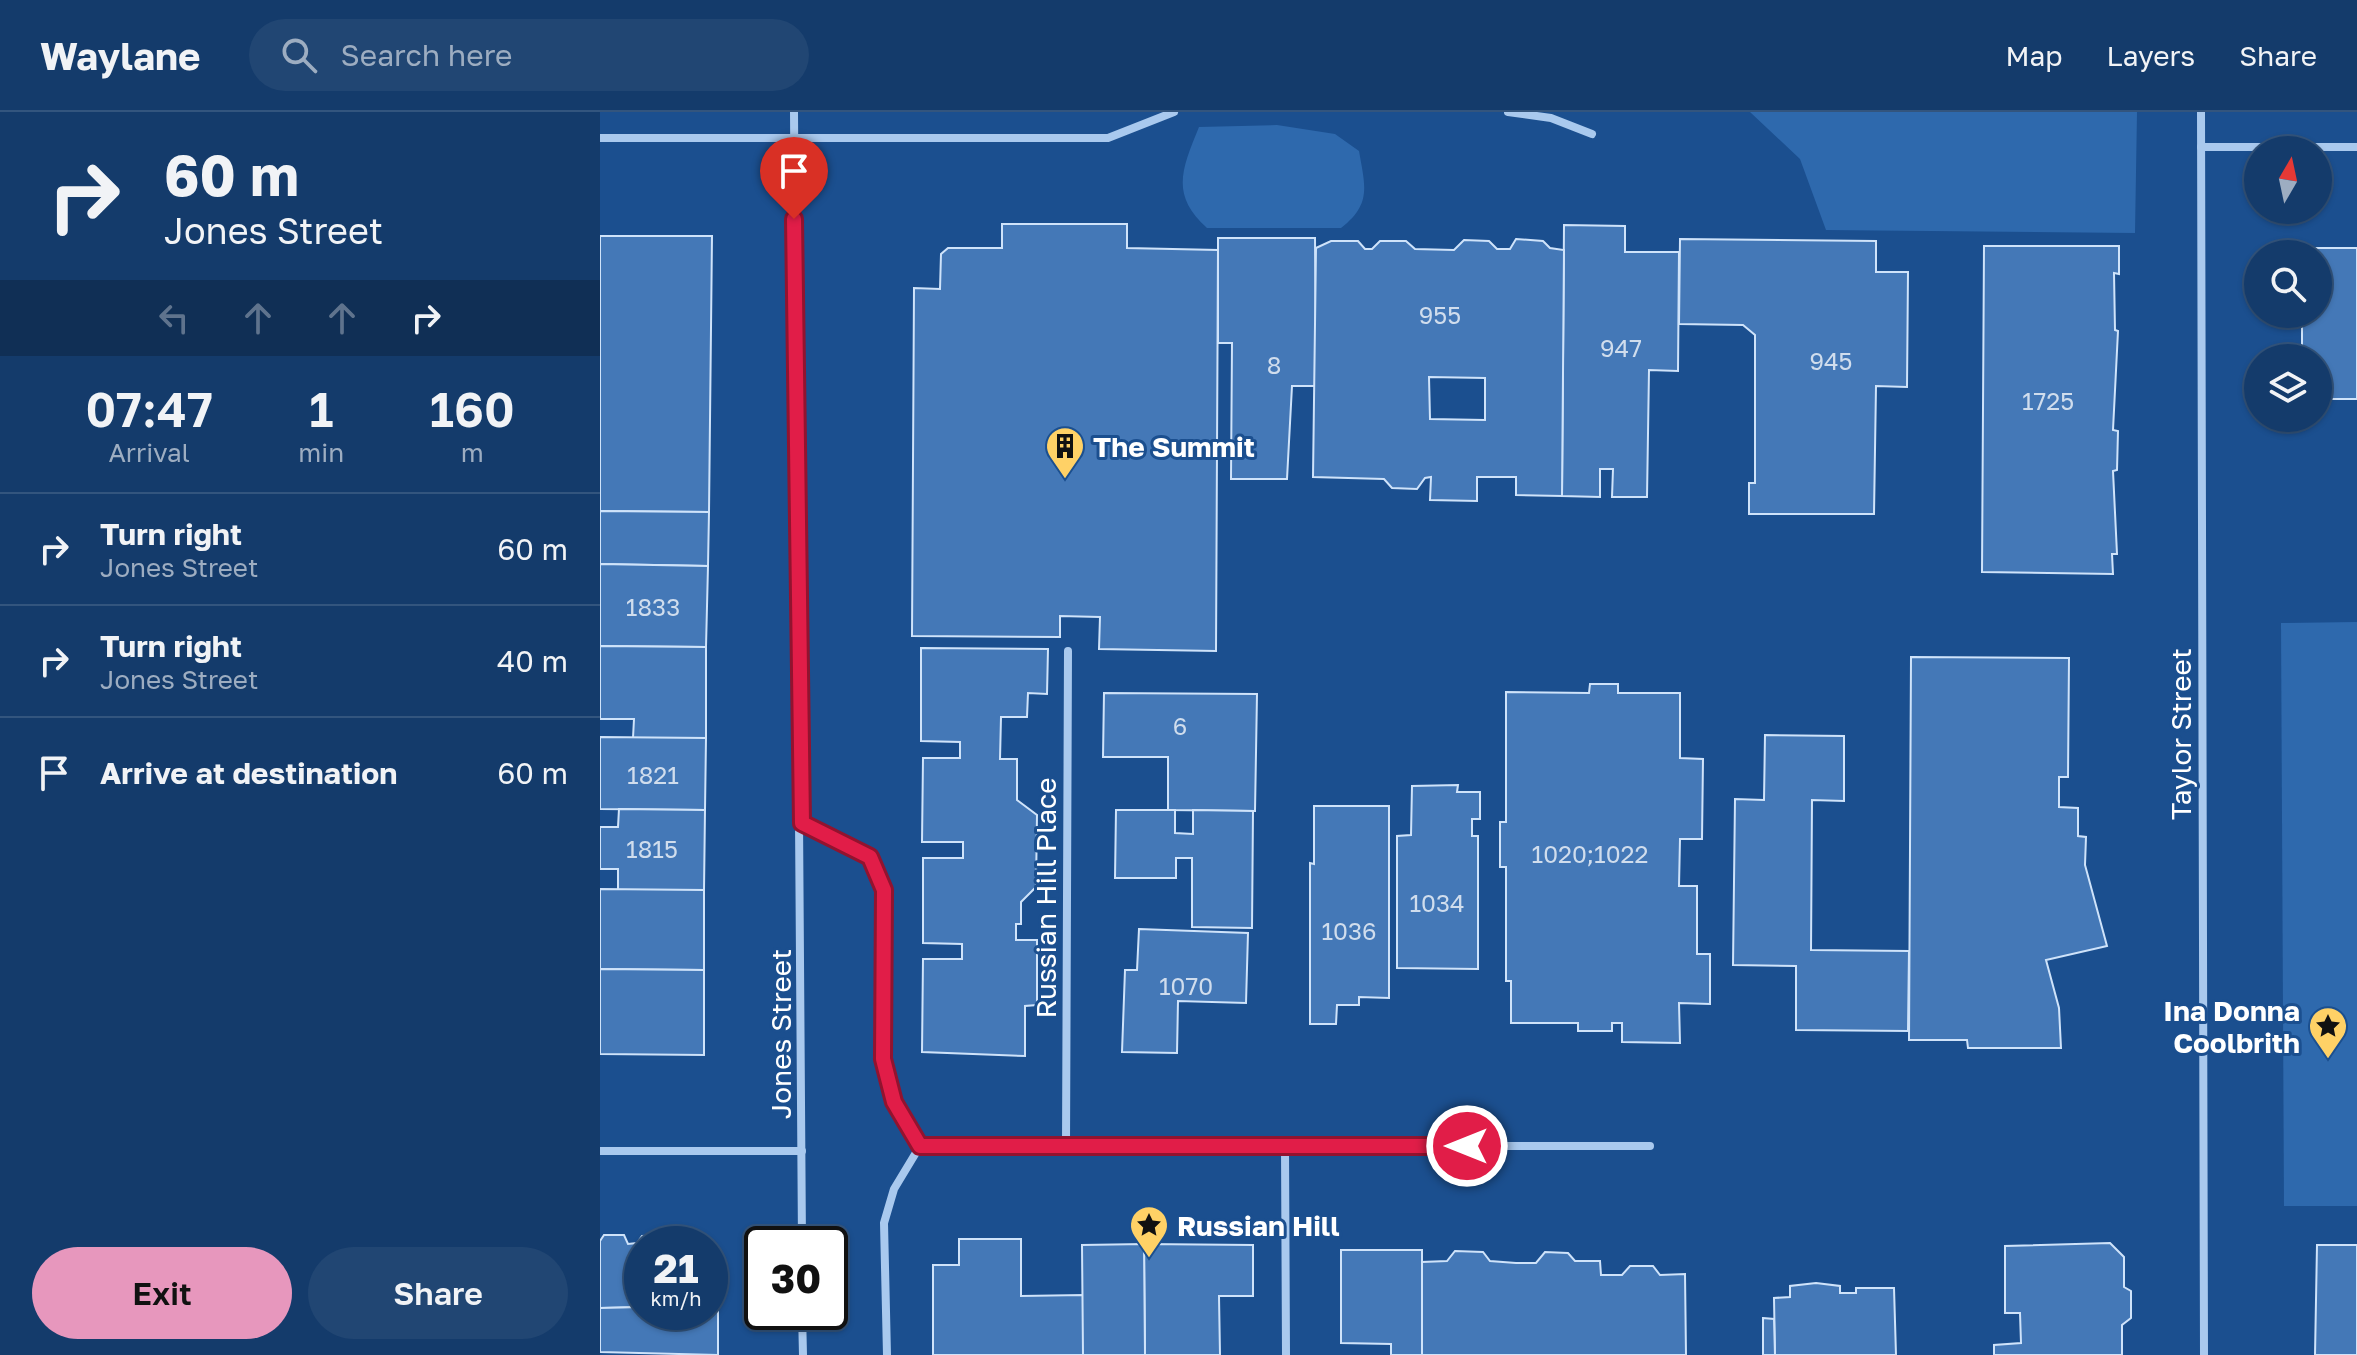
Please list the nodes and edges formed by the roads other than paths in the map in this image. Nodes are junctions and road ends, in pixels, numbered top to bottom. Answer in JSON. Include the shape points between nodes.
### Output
{"nodes":[{"id":1,"x":794,"y":112,"type":"edge"},
{"id":2,"x":1174,"y":112,"type":"edge"},
{"id":3,"x":1508,"y":112,"type":"edge"},
{"id":4,"x":2201,"y":112,"type":"edge"},
{"id":5,"x":1592,"y":134,"type":"dead end"},
{"id":6,"x":794,"y":137,"type":"junction"},
{"id":7,"x":600,"y":138,"type":"edge"},
{"id":8,"x":2201,"y":147,"type":"junction"},
{"id":9,"x":2357,"y":147,"type":"edge"},
{"id":10,"x":1068,"y":651,"type":"dead end"},
{"id":11,"x":802,"y":823,"type":"junction"},
{"id":12,"x":920,"y":1146,"type":"junction"},
{"id":13,"x":1066,"y":1146,"type":"junction"},
{"id":14,"x":1650,"y":1146,"type":"dead end"},
{"id":15,"x":1285,"y":1147,"type":"junction"},
{"id":16,"x":600,"y":1151,"type":"edge"},
{"id":17,"x":802,"y":1151,"type":"junction"},
{"id":18,"x":802,"y":1226,"type":"edge"},
{"id":19,"x":802,"y":1330,"type":"edge"},
{"id":20,"x":803,"y":1355,"type":"edge"},
{"id":21,"x":887,"y":1355,"type":"edge"},
{"id":22,"x":1286,"y":1355,"type":"edge"},
{"id":23,"x":2204,"y":1355,"type":"edge"}],
"edges":[{"from":1,"to":6,"type":"street","name":"Jones Street"},
{"from":2,"to":6,"type":"street","via":[[1108,138]]},
{"from":3,"to":5,"type":"street","via":[[1551,118]]},
{"from":4,"to":8,"type":"street","name":"Taylor Street"},
{"from":6,"to":7,"type":"street"},
{"from":6,"to":11,"type":"street","name":"Jones Street"},
{"from":8,"to":9,"type":"street"},
{"from":8,"to":23,"type":"street","name":"Taylor Street"},
{"from":10,"to":13,"type":"street","name":"Russian Hill Place"},
{"from":11,"to":12,"type":"street","via":[[870,857],[884,890],[883,1059],[894,1102]]},
{"from":11,"to":17,"type":"street","name":"Jones Street"},
{"from":12,"to":13,"type":"street"},
{"from":12,"to":21,"type":"street","via":[[894,1189],[884,1223]]},
{"from":13,"to":15,"type":"street"},
{"from":14,"to":15,"type":"street"},
{"from":15,"to":22,"type":"street"},
{"from":16,"to":17,"type":"street"},
{"from":17,"to":18,"type":"street","name":"Jones Street"},
{"from":19,"to":20,"type":"street"}]}
